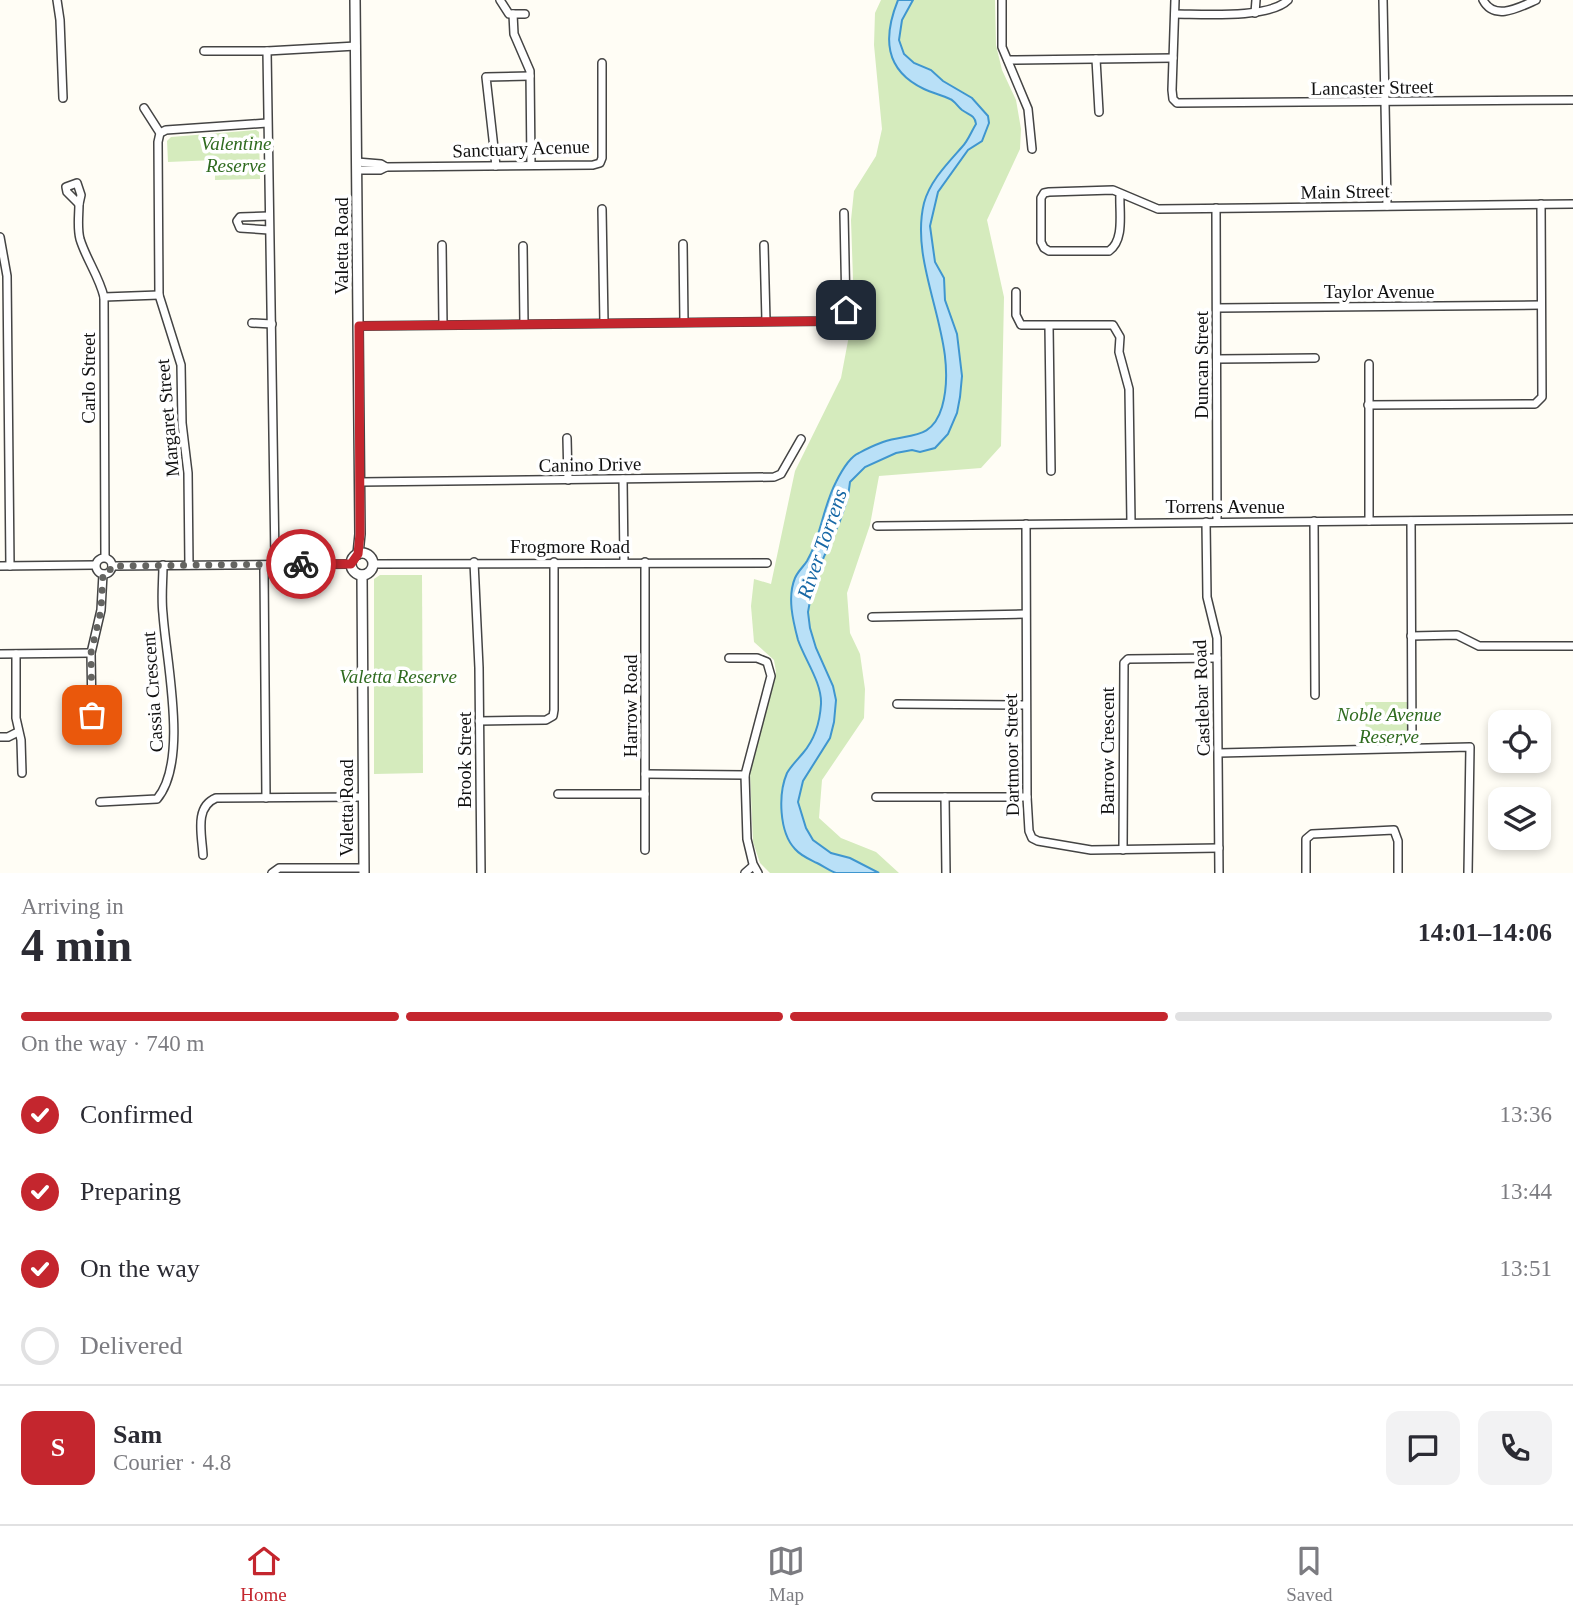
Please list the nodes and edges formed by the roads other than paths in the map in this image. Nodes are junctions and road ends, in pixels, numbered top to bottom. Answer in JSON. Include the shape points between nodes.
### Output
{"nodes":[{"id":1,"x":57,"y":0,"type":"edge"},
{"id":2,"x":355,"y":0,"type":"edge"},
{"id":3,"x":500,"y":0,"type":"edge"},
{"id":4,"x":1002,"y":0,"type":"edge"},
{"id":5,"x":1175,"y":0,"type":"edge"},
{"id":6,"x":1256,"y":0,"type":"edge"},
{"id":7,"x":1287,"y":0,"type":"edge"},
{"id":8,"x":1384,"y":0,"type":"edge"},
{"id":9,"x":1483,"y":0,"type":"edge"},
{"id":10,"x":1535,"y":0,"type":"edge"},
{"id":11,"x":1255,"y":13,"type":"junction"},
{"id":12,"x":525,"y":14,"type":"dead end"},
{"id":13,"x":1174,"y":14,"type":"junction"},
{"id":14,"x":513,"y":15,"type":"junction"},
{"id":15,"x":356,"y":46,"type":"junction"},
{"id":16,"x":204,"y":51,"type":"dead end"},
{"id":17,"x":267,"y":51,"type":"junction"},
{"id":18,"x":1096,"y":58,"type":"junction"},
{"id":19,"x":1173,"y":58,"type":"junction"},
{"id":20,"x":1008,"y":60,"type":"junction"},
{"id":21,"x":602,"y":63,"type":"dead end"},
{"id":22,"x":530,"y":76,"type":"junction"},
{"id":23,"x":63,"y":98,"type":"dead end"},
{"id":24,"x":1573,"y":100,"type":"edge"},
{"id":25,"x":1385,"y":102,"type":"junction"},
{"id":26,"x":144,"y":108,"type":"dead end"},
{"id":27,"x":1099,"y":112,"type":"dead end"},
{"id":28,"x":267,"y":123,"type":"junction"},
{"id":29,"x":160,"y":133,"type":"junction"},
{"id":30,"x":1032,"y":149,"type":"dead end"},
{"id":31,"x":531,"y":165,"type":"junction"},
{"id":32,"x":358,"y":166,"type":"junction"},
{"id":33,"x":496,"y":166,"type":"junction"},
{"id":34,"x":1120,"y":194,"type":"junction"},
{"id":35,"x":79,"y":204,"type":"dead end"},
{"id":36,"x":1541,"y":204,"type":"junction"},
{"id":37,"x":1573,"y":204,"type":"edge"},
{"id":38,"x":1387,"y":206,"type":"junction"},
{"id":39,"x":1216,"y":208,"type":"junction"},
{"id":40,"x":602,"y":209,"type":"dead end"},
{"id":41,"x":844,"y":213,"type":"dead end"},
{"id":42,"x":269,"y":216,"type":"junction"},
{"id":43,"x":269,"y":230,"type":"junction"},
{"id":44,"x":0,"y":237,"type":"edge"},
{"id":45,"x":683,"y":244,"type":"dead end"},
{"id":46,"x":442,"y":245,"type":"dead end"},
{"id":47,"x":764,"y":245,"type":"dead end"},
{"id":48,"x":523,"y":246,"type":"dead end"},
{"id":49,"x":1016,"y":292,"type":"dead end"},
{"id":50,"x":159,"y":295,"type":"junction"},
{"id":51,"x":104,"y":297,"type":"junction"},
{"id":52,"x":1541,"y":305,"type":"junction"},
{"id":53,"x":1217,"y":307,"type":"junction"},
{"id":54,"x":766,"y":321,"type":"junction"},
{"id":55,"x":684,"y":322,"type":"junction"},
{"id":56,"x":252,"y":323,"type":"dead end"},
{"id":57,"x":604,"y":323,"type":"junction"},
{"id":58,"x":272,"y":324,"type":"junction"},
{"id":59,"x":524,"y":324,"type":"junction"},
{"id":60,"x":443,"y":325,"type":"junction"},
{"id":61,"x":359,"y":326,"type":"junction"},
{"id":62,"x":1049,"y":326,"type":"junction"},
{"id":63,"x":1315,"y":358,"type":"dead end"},
{"id":64,"x":1217,"y":359,"type":"junction"},
{"id":65,"x":1369,"y":364,"type":"dead end"},
{"id":66,"x":1368,"y":405,"type":"junction"},
{"id":67,"x":567,"y":438,"type":"dead end"},
{"id":68,"x":801,"y":439,"type":"dead end"},
{"id":69,"x":1051,"y":471,"type":"dead end"},
{"id":70,"x":623,"y":479,"type":"junction"},
{"id":71,"x":568,"y":480,"type":"junction"},
{"id":72,"x":360,"y":482,"type":"junction"},
{"id":73,"x":1573,"y":519,"type":"edge"},
{"id":74,"x":1314,"y":521,"type":"junction"},
{"id":75,"x":1369,"y":521,"type":"junction"},
{"id":76,"x":1411,"y":521,"type":"junction"},
{"id":77,"x":1130,"y":522,"type":"junction"},
{"id":78,"x":1206,"y":522,"type":"junction"},
{"id":79,"x":1217,"y":522,"type":"junction"},
{"id":80,"x":1026,"y":524,"type":"junction"},
{"id":81,"x":877,"y":526,"type":"dead end"},
{"id":82,"x":361,"y":554,"type":"junction"},
{"id":83,"x":105,"y":557,"type":"junction"},
{"id":84,"x":474,"y":562,"type":"junction"},
{"id":85,"x":554,"y":562,"type":"junction"},
{"id":86,"x":624,"y":562,"type":"junction"},
{"id":87,"x":645,"y":562,"type":"junction"},
{"id":88,"x":767,"y":563,"type":"dead end"},
{"id":89,"x":351,"y":564,"type":"junction"},
{"id":90,"x":373,"y":564,"type":"junction"},
{"id":91,"x":95,"y":565,"type":"junction"},
{"id":92,"x":163,"y":565,"type":"junction"},
{"id":93,"x":189,"y":565,"type":"junction"},
{"id":94,"x":270,"y":565,"type":"junction"},
{"id":95,"x":0,"y":566,"type":"edge"},
{"id":96,"x":10,"y":566,"type":"junction"},
{"id":97,"x":112,"y":566,"type":"junction"},
{"id":98,"x":103,"y":574,"type":"junction"},
{"id":99,"x":362,"y":575,"type":"junction"},
{"id":100,"x":1025,"y":614,"type":"junction"},
{"id":101,"x":873,"y":617,"type":"dead end"},
{"id":102,"x":1411,"y":635,"type":"junction"},
{"id":103,"x":1573,"y":646,"type":"edge"},
{"id":104,"x":91,"y":653,"type":"junction"},
{"id":105,"x":0,"y":654,"type":"edge"},
{"id":106,"x":16,"y":654,"type":"junction"},
{"id":107,"x":729,"y":658,"type":"dead end"},
{"id":108,"x":1217,"y":658,"type":"junction"},
{"id":109,"x":1315,"y":695,"type":"dead end"},
{"id":110,"x":897,"y":704,"type":"dead end"},
{"id":111,"x":1025,"y":705,"type":"junction"},
{"id":112,"x":92,"y":715,"type":"dead end"},
{"id":113,"x":479,"y":721,"type":"junction"},
{"id":114,"x":18,"y":732,"type":"junction"},
{"id":115,"x":0,"y":737,"type":"edge"},
{"id":116,"x":1412,"y":748,"type":"junction"},
{"id":117,"x":1219,"y":753,"type":"junction"},
{"id":118,"x":22,"y":773,"type":"dead end"},
{"id":119,"x":645,"y":774,"type":"junction"},
{"id":120,"x":745,"y":775,"type":"junction"},
{"id":121,"x":558,"y":794,"type":"dead end"},
{"id":122,"x":645,"y":794,"type":"junction"},
{"id":123,"x":363,"y":797,"type":"junction"},
{"id":124,"x":876,"y":797,"type":"dead end"},
{"id":125,"x":945,"y":797,"type":"junction"},
{"id":126,"x":1027,"y":797,"type":"junction"},
{"id":127,"x":266,"y":798,"type":"junction"},
{"id":128,"x":100,"y":802,"type":"dead end"},
{"id":129,"x":1219,"y":848,"type":"junction"},
{"id":130,"x":645,"y":850,"type":"dead end"},
{"id":131,"x":1123,"y":850,"type":"junction"},
{"id":132,"x":203,"y":855,"type":"dead end"},
{"id":133,"x":753,"y":866,"type":"junction"},
{"id":134,"x":364,"y":871,"type":"edge"},
{"id":135,"x":272,"y":873,"type":"edge"},
{"id":136,"x":481,"y":873,"type":"edge"},
{"id":137,"x":745,"y":873,"type":"edge"},
{"id":138,"x":758,"y":873,"type":"edge"},
{"id":139,"x":946,"y":873,"type":"edge"},
{"id":140,"x":1219,"y":873,"type":"edge"},
{"id":141,"x":1306,"y":873,"type":"edge"},
{"id":142,"x":1398,"y":873,"type":"edge"},
{"id":143,"x":1468,"y":873,"type":"edge"}],
"edges":[{"from":1,"to":23,"type":"street"},
{"from":2,"to":15,"type":"street","name":"Valetta Road"},
{"from":3,"to":14,"type":"street"},
{"from":4,"to":20,"type":"street","via":[[1002,47]]},
{"from":5,"to":13,"type":"street"},
{"from":6,"to":11,"type":"street"},
{"from":7,"to":11,"type":"street","via":[[1281,7]]},
{"from":8,"to":25,"type":"street"},
{"from":9,"to":10,"type":"street","via":[[1496,13]]},
{"from":11,"to":13,"type":"street"},
{"from":12,"to":14,"type":"street"},
{"from":13,"to":19,"type":"street"},
{"from":14,"to":22,"type":"street","via":[[514,34]]},
{"from":15,"to":17,"type":"street"},
{"from":15,"to":32,"type":"street","name":"Valetta Road"},
{"from":16,"to":17,"type":"street"},
{"from":17,"to":28,"type":"street"},
{"from":18,"to":19,"type":"street"},
{"from":18,"to":20,"type":"street"},
{"from":18,"to":27,"type":"street"},
{"from":19,"to":25,"type":"street","name":"Lancaster Street","via":[[1173,99],[1183,104]]},
{"from":20,"to":30,"type":"street","via":[[1028,109]]},
{"from":21,"to":31,"type":"street","name":"Sanctuary Acenue","via":[[600,163]]},
{"from":22,"to":31,"type":"street"},
{"from":22,"to":33,"type":"street","via":[[486,77]]},
{"from":24,"to":25,"type":"street","name":"Lancaster Street"},
{"from":25,"to":38,"type":"street"},
{"from":26,"to":29,"type":"street"},
{"from":28,"to":29,"type":"street"},
{"from":28,"to":42,"type":"street"},
{"from":29,"to":50,"type":"street","name":"Margaret Street"},
{"from":31,"to":33,"type":"street","name":"Sanctuary Acenue"},
{"from":32,"to":33,"type":"street","name":"Sanctuary Acenue"},
{"from":32,"to":61,"type":"street","name":"Valetta Road"},
{"from":34,"to":34,"type":"street","name":"Main Street","via":[[1115,247],[1109,251],[1044,248],[1044,193],[1113,190]]},
{"from":34,"to":39,"type":"street","name":"Main Street","via":[[1156,209]]},
{"from":35,"to":51,"type":"street","name":"Carlo Street","via":[[79,235]]},
{"from":36,"to":37,"type":"street","name":"Main Street"},
{"from":36,"to":38,"type":"street","name":"Main Street"},
{"from":36,"to":52,"type":"street"},
{"from":38,"to":39,"type":"street","name":"Main Street"},
{"from":39,"to":53,"type":"street","name":"Duncan Street"},
{"from":40,"to":57,"type":"street"},
{"from":41,"to":54,"type":"street","via":[[843,316],[835,321]]},
{"from":42,"to":43,"type":"street"},
{"from":42,"to":43,"type":"street","via":[[237,221],[240,229]]},
{"from":43,"to":58,"type":"street"},
{"from":44,"to":96,"type":"street","via":[[7,276]]},
{"from":45,"to":55,"type":"street"},
{"from":46,"to":60,"type":"street"},
{"from":47,"to":54,"type":"street"},
{"from":48,"to":59,"type":"street"},
{"from":49,"to":62,"type":"street","via":[[1021,325]]},
{"from":50,"to":51,"type":"street"},
{"from":50,"to":93,"type":"street","name":"Margaret Street","via":[[181,365]]},
{"from":51,"to":83,"type":"street","name":"Carlo Street"},
{"from":52,"to":53,"type":"street","name":"Taylor Avenue"},
{"from":52,"to":66,"type":"street","via":[[1542,397],[1535,404]]},
{"from":53,"to":64,"type":"street","name":"Duncan Street"},
{"from":54,"to":55,"type":"street"},
{"from":55,"to":57,"type":"street"},
{"from":56,"to":58,"type":"street"},
{"from":57,"to":59,"type":"street"},
{"from":58,"to":94,"type":"street","via":[[275,559]]},
{"from":59,"to":60,"type":"street"},
{"from":60,"to":61,"type":"street"},
{"from":61,"to":72,"type":"street","name":"Valetta Road"},
{"from":62,"to":69,"type":"street"},
{"from":62,"to":77,"type":"street","via":[[1117,329],[1129,389]]},
{"from":63,"to":64,"type":"street"},
{"from":64,"to":79,"type":"street","name":"Duncan Street"},
{"from":65,"to":66,"type":"street"},
{"from":66,"to":75,"type":"street"},
{"from":67,"to":71,"type":"street"},
{"from":68,"to":70,"type":"street","name":"Canino Drive","via":[[781,474],[774,477]]},
{"from":70,"to":71,"type":"street","name":"Canino Drive"},
{"from":70,"to":86,"type":"street"},
{"from":71,"to":72,"type":"street","name":"Canino Drive"},
{"from":72,"to":82,"type":"street","name":"Valetta Road"},
{"from":73,"to":76,"type":"street","name":"Torrens Avenue"},
{"from":74,"to":75,"type":"street","name":"Torrens Avenue"},
{"from":74,"to":79,"type":"street","name":"Torrens Avenue"},
{"from":74,"to":109,"type":"street"},
{"from":75,"to":76,"type":"street","name":"Torrens Avenue"},
{"from":76,"to":102,"type":"street"},
{"from":77,"to":78,"type":"street","name":"Torrens Avenue"},
{"from":77,"to":80,"type":"street","name":"Torrens Avenue"},
{"from":78,"to":79,"type":"street","name":"Torrens Avenue"},
{"from":78,"to":108,"type":"street","name":"Castlebar Road","via":[[1207,597]]},
{"from":80,"to":81,"type":"street","name":"Torrens Avenue"},
{"from":80,"to":100,"type":"street","name":"Dartmoor Street"},
{"from":82,"to":89,"type":"street"},
{"from":82,"to":90,"type":"street"},
{"from":83,"to":91,"type":"street"},
{"from":83,"to":97,"type":"street"},
{"from":84,"to":85,"type":"street","name":"Frogmore Road"},
{"from":84,"to":90,"type":"street","name":"Frogmore Road"},
{"from":84,"to":113,"type":"street","name":"Brook Street"},
{"from":85,"to":86,"type":"street","name":"Frogmore Road"},
{"from":85,"to":113,"type":"street","via":[[552,716],[546,720]]},
{"from":86,"to":87,"type":"street","name":"Frogmore Road"},
{"from":87,"to":88,"type":"street","name":"Frogmore Road"},
{"from":87,"to":119,"type":"street","name":"Harrow Road"},
{"from":89,"to":94,"type":"street"},
{"from":89,"to":99,"type":"street"},
{"from":90,"to":99,"type":"street"},
{"from":91,"to":96,"type":"street"},
{"from":91,"to":98,"type":"street"},
{"from":92,"to":93,"type":"street"},
{"from":92,"to":97,"type":"street"},
{"from":92,"to":128,"type":"street","name":"Cassia Crescent","via":[[172,768],[157,799]]},
{"from":93,"to":94,"type":"street"},
{"from":94,"to":127,"type":"street","via":[[264,570]]},
{"from":95,"to":96,"type":"street"},
{"from":97,"to":98,"type":"street"},
{"from":98,"to":104,"type":"street"},
{"from":99,"to":123,"type":"street","name":"Valetta Road"},
{"from":100,"to":101,"type":"street"},
{"from":100,"to":111,"type":"street","name":"Dartmoor Street"},
{"from":102,"to":103,"type":"street","via":[[1457,635],[1479,646]]},
{"from":102,"to":116,"type":"street"},
{"from":104,"to":106,"type":"street"},
{"from":104,"to":112,"type":"street"},
{"from":105,"to":106,"type":"street"},
{"from":106,"to":114,"type":"street"},
{"from":107,"to":120,"type":"street","via":[[767,662],[771,676]]},
{"from":108,"to":117,"type":"street","name":"Castlebar Road"},
{"from":108,"to":131,"type":"street","name":"Barrow Crescent","via":[[1128,659],[1124,663]]},
{"from":110,"to":111,"type":"street"},
{"from":111,"to":126,"type":"street","name":"Dartmoor Street"},
{"from":113,"to":136,"type":"street","name":"Brook Street"},
{"from":114,"to":115,"type":"street"},
{"from":114,"to":118,"type":"street"},
{"from":116,"to":117,"type":"street"},
{"from":116,"to":143,"type":"street","via":[[1470,747]]},
{"from":117,"to":129,"type":"street","name":"Castlebar Road"},
{"from":119,"to":120,"type":"street"},
{"from":119,"to":122,"type":"street","name":"Harrow Road"},
{"from":120,"to":133,"type":"street","via":[[747,839]]},
{"from":121,"to":122,"type":"street"},
{"from":122,"to":130,"type":"street","name":"Harrow Road"},
{"from":123,"to":127,"type":"street"},
{"from":123,"to":134,"type":"street","name":"Valetta Road"},
{"from":124,"to":125,"type":"street"},
{"from":125,"to":126,"type":"street"},
{"from":125,"to":139,"type":"street"},
{"from":126,"to":131,"type":"street","name":"Dartmoor Street","via":[[1032,838],[1091,850]]},
{"from":127,"to":132,"type":"street","via":[[208,802],[201,811]]},
{"from":129,"to":131,"type":"street","name":"Dartmoor Street"},
{"from":129,"to":140,"type":"street","name":"Castlebar Road"},
{"from":133,"to":137,"type":"street"},
{"from":133,"to":138,"type":"street"},
{"from":134,"to":135,"type":"street","via":[[279,868]]},
{"from":141,"to":142,"type":"street","via":[[1306,839],[1312,834],[1394,831]]}]}
